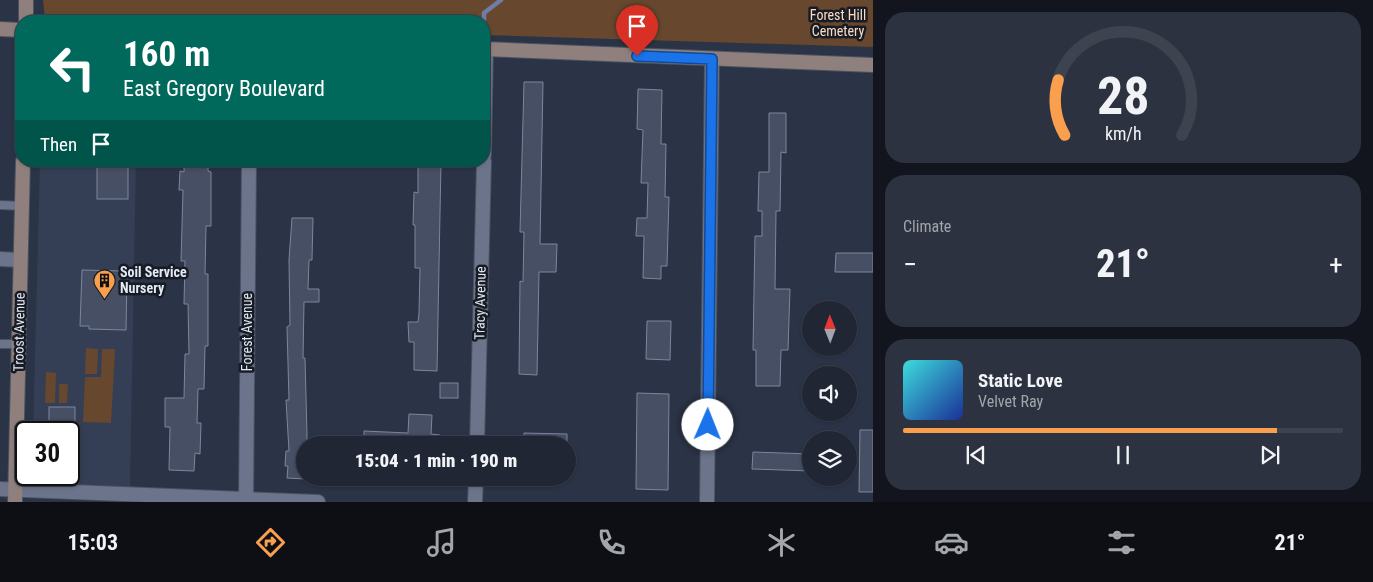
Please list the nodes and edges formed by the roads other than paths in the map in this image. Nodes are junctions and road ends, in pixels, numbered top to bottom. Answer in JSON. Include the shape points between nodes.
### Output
{"nodes":[{"id":1,"x":26,"y":0,"type":"edge"},
{"id":2,"x":26,"y":15,"type":"edge"},
{"id":3,"x":0,"y":29,"type":"edge"},
{"id":4,"x":15,"y":30,"type":"edge"},
{"id":5,"x":490,"y":49,"type":"edge"},
{"id":6,"x":712,"y":59,"type":"junction"},
{"id":7,"x":873,"y":65,"type":"edge"},
{"id":8,"x":23,"y":167,"type":"edge"},
{"id":9,"x":249,"y":167,"type":"edge"},
{"id":10,"x":484,"y":167,"type":"edge"},
{"id":11,"x":0,"y":205,"type":"edge"},
{"id":12,"x":22,"y":206,"type":"junction"},
{"id":13,"x":0,"y":260,"type":"edge"},
{"id":14,"x":20,"y":260,"type":"junction"},
{"id":15,"x":0,"y":344,"type":"edge"},
{"id":16,"x":18,"y":344,"type":"junction"},
{"id":17,"x":477,"y":436,"type":"edge"},
{"id":18,"x":476,"y":486,"type":"edge"},
{"id":19,"x":0,"y":489,"type":"edge"},
{"id":20,"x":15,"y":496,"type":"edge"},
{"id":21,"x":246,"y":500,"type":"edge"},
{"id":22,"x":318,"y":502,"type":"edge"},
{"id":23,"x":475,"y":502,"type":"edge"},
{"id":24,"x":707,"y":502,"type":"edge"}],
"edges":[{"from":1,"to":2,"type":"main road"},
{"from":3,"to":4,"type":"main road"},
{"from":5,"to":6,"type":"main road"},
{"from":6,"to":7,"type":"main road"},
{"from":6,"to":24,"type":"street"},
{"from":8,"to":12,"type":"main road","name":"Troost Avenue"},
{"from":9,"to":21,"type":"street","name":"Forest Avenue"},
{"from":10,"to":17,"type":"street","name":"Tracy Avenue"},
{"from":11,"to":12,"type":"lane"},
{"from":12,"to":14,"type":"main road","name":"Troost Avenue"},
{"from":13,"to":14,"type":"street"},
{"from":14,"to":16,"type":"main road","name":"Troost Avenue"},
{"from":15,"to":16,"type":"lane"},
{"from":16,"to":20,"type":"main road","name":"Troost Avenue"},
{"from":18,"to":23,"type":"street"},
{"from":19,"to":20,"type":"street"},
{"from":20,"to":21,"type":"street"},
{"from":21,"to":22,"type":"street"}]}
